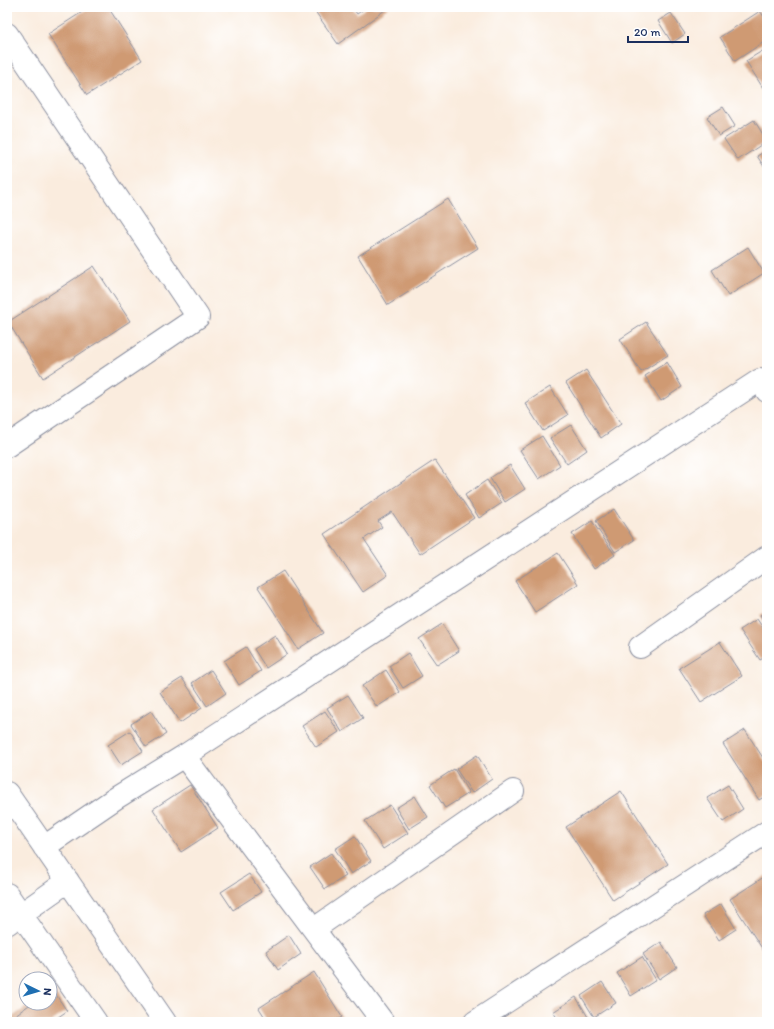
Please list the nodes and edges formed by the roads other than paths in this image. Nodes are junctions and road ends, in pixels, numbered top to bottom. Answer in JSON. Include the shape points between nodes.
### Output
{"nodes":[{"id":1,"x":7,"y":34,"type":"edge"},
{"id":2,"x":767,"y":391,"type":"edge"},
{"id":3,"x":7,"y":446,"type":"edge"},
{"id":4,"x":767,"y":558,"type":"edge"},
{"id":5,"x":640,"y":647,"type":"dead end"},
{"id":6,"x":184,"y":756,"type":"junction"},
{"id":7,"x":513,"y":791,"type":"dead end"},
{"id":8,"x":7,"y":793,"type":"edge"},
{"id":9,"x":767,"y":832,"type":"edge"},
{"id":10,"x":44,"y":847,"type":"junction"},
{"id":11,"x":68,"y":881,"type":"junction"},
{"id":12,"x":7,"y":894,"type":"edge"},
{"id":13,"x":14,"y":919,"type":"edge"},
{"id":14,"x":314,"y":929,"type":"junction"},
{"id":15,"x":96,"y":1022,"type":"edge"},
{"id":16,"x":165,"y":1022,"type":"edge"},
{"id":17,"x":382,"y":1022,"type":"edge"},
{"id":18,"x":475,"y":1022,"type":"edge"}],
"edges":[{"from":1,"to":3,"type":"street","via":[[198,317]]},
{"from":2,"to":6,"type":"street","via":[[760,380]]},
{"from":4,"to":5,"type":"street"},
{"from":6,"to":10,"type":"street"},
{"from":6,"to":14,"type":"street"},
{"from":7,"to":14,"type":"street"},
{"from":8,"to":10,"type":"street"},
{"from":9,"to":18,"type":"street"},
{"from":10,"to":11,"type":"street"},
{"from":11,"to":13,"type":"street"},
{"from":11,"to":16,"type":"street"},
{"from":12,"to":13,"type":"street"},
{"from":13,"to":15,"type":"street"},
{"from":14,"to":17,"type":"street"}]}
